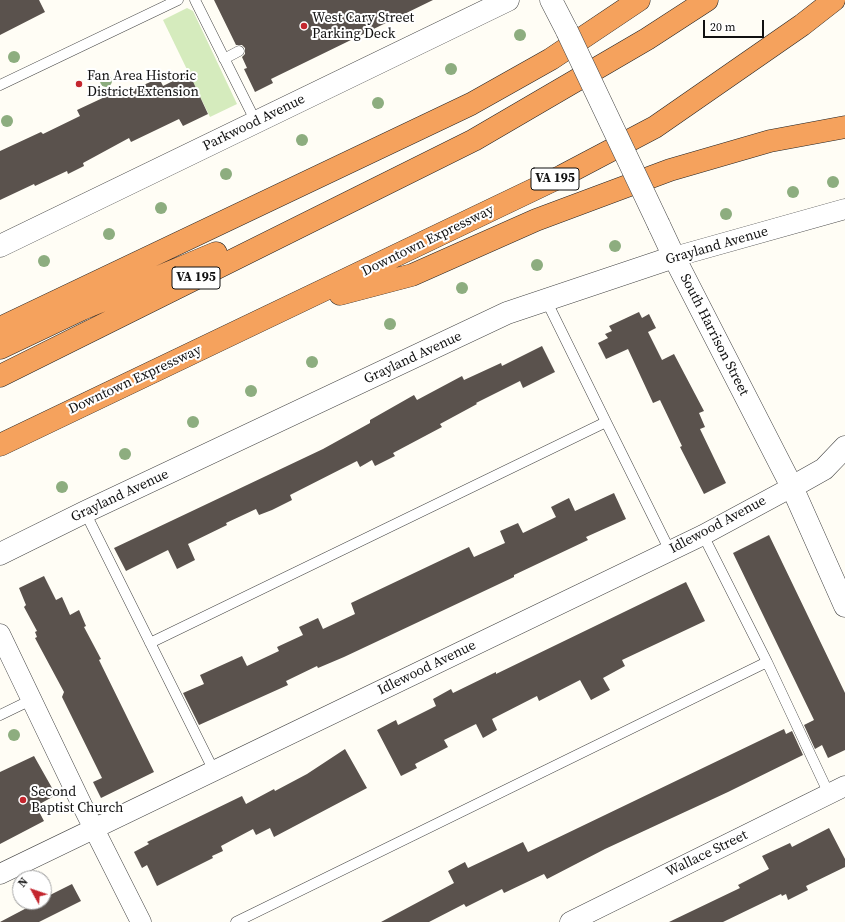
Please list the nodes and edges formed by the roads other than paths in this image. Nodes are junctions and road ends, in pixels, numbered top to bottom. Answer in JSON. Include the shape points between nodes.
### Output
{"nodes":[{"id":1,"x":178,"y":0,"type":"edge"},
{"id":2,"x":195,"y":0,"type":"edge"},
{"id":3,"x":508,"y":0,"type":"edge"},
{"id":4,"x":551,"y":0,"type":"edge"},
{"id":5,"x":639,"y":0,"type":"edge"},
{"id":6,"x":707,"y":0,"type":"edge"},
{"id":7,"x":834,"y":0,"type":"edge"},
{"id":8,"x":239,"y":51,"type":"dead end"},
{"id":9,"x":224,"y":59,"type":"junction"},
{"id":10,"x":0,"y":85,"type":"edge"},
{"id":11,"x":256,"y":122,"type":"junction"},
{"id":12,"x":845,"y":127,"type":"edge"},
{"id":13,"x":393,"y":180,"type":"junction"},
{"id":14,"x":845,"y":209,"type":"edge"},
{"id":15,"x":0,"y":246,"type":"edge"},
{"id":16,"x":674,"y":257,"type":"junction"},
{"id":17,"x":546,"y":300,"type":"junction"},
{"id":18,"x":293,"y":306,"type":"junction"},
{"id":19,"x":0,"y":328,"type":"edge"},
{"id":20,"x":0,"y":348,"type":"edge"},
{"id":21,"x":0,"y":376,"type":"edge"},
{"id":22,"x":606,"y":422,"type":"junction"},
{"id":23,"x":0,"y":445,"type":"edge"},
{"id":24,"x":845,"y":447,"type":"edge"},
{"id":25,"x":792,"y":487,"type":"junction"},
{"id":26,"x":86,"y":512,"type":"junction"},
{"id":27,"x":702,"y":535,"type":"junction"},
{"id":28,"x":670,"y":551,"type":"junction"},
{"id":29,"x":0,"y":554,"type":"edge"},
{"id":30,"x":845,"y":606,"type":"edge"},
{"id":31,"x":0,"y":634,"type":"edge"},
{"id":32,"x":150,"y":643,"type":"junction"},
{"id":33,"x":767,"y":662,"type":"junction"},
{"id":34,"x":31,"y":700,"type":"junction"},
{"id":35,"x":0,"y":715,"type":"edge"},
{"id":36,"x":214,"y":771,"type":"junction"},
{"id":37,"x":837,"y":790,"type":"edge"},
{"id":38,"x":93,"y":828,"type":"junction"},
{"id":39,"x":0,"y":874,"type":"edge"},
{"id":40,"x":141,"y":922,"type":"edge"},
{"id":41,"x":236,"y":922,"type":"edge"},
{"id":42,"x":570,"y":922,"type":"edge"}],
"edges":[{"from":1,"to":10,"type":"lane"},
{"from":2,"to":9,"type":"lane"},
{"from":3,"to":11,"type":"street","name":"Parkwood Avenue"},
{"from":4,"to":16,"type":"street","name":"South Harrison Street","bridge":true},
{"from":5,"to":19,"type":"highway","via":[[551,59],[471,104]]},
{"from":6,"to":13,"type":"highway","number":"VA 195","via":[[647,39],[474,140]]},
{"from":7,"to":18,"type":"highway","name":"Downtown Expressway","number":"VA 195","via":[[655,127],[562,176]]},
{"from":8,"to":9,"type":"lane"},
{"from":9,"to":11,"type":"lane"},
{"from":11,"to":15,"type":"street","name":"Parkwood Avenue"},
{"from":12,"to":18,"type":"highway","via":[[770,141],[670,170],[536,220],[412,275]]},
{"from":13,"to":20,"type":"highway","via":[[82,309]]},
{"from":13,"to":21,"type":"highway","number":"VA 195"},
{"from":14,"to":16,"type":"street","name":"Grayland Avenue"},
{"from":16,"to":17,"type":"street","name":"Grayland Avenue"},
{"from":16,"to":25,"type":"street","name":"South Harrison Street"},
{"from":17,"to":22,"type":"lane"},
{"from":17,"to":26,"type":"street","name":"Grayland Avenue","via":[[507,314]]},
{"from":18,"to":23,"type":"highway","name":"Downtown Expressway","number":"VA 195"},
{"from":22,"to":28,"type":"lane"},
{"from":22,"to":32,"type":"lane"},
{"from":24,"to":25,"type":"street","name":"Idlewood Avenue","via":[[824,469]]},
{"from":25,"to":27,"type":"street","name":"Idlewood Avenue"},
{"from":25,"to":30,"type":"street","name":"South Harrison Street"},
{"from":26,"to":29,"type":"street","name":"Grayland Avenue"},
{"from":26,"to":32,"type":"lane"},
{"from":27,"to":28,"type":"street","name":"Idlewood Avenue"},
{"from":27,"to":33,"type":"lane"},
{"from":28,"to":36,"type":"street","name":"Idlewood Avenue"},
{"from":31,"to":34,"type":"street"},
{"from":32,"to":36,"type":"lane"},
{"from":33,"to":37,"type":"lane"},
{"from":33,"to":41,"type":"lane"},
{"from":34,"to":35,"type":"lane"},
{"from":34,"to":38,"type":"street"},
{"from":36,"to":38,"type":"street","name":"Idlewood Avenue"},
{"from":37,"to":42,"type":"street","name":"Wallace Street"},
{"from":38,"to":39,"type":"street","name":"Idlewood Avenue"},
{"from":38,"to":40,"type":"street"}]}
